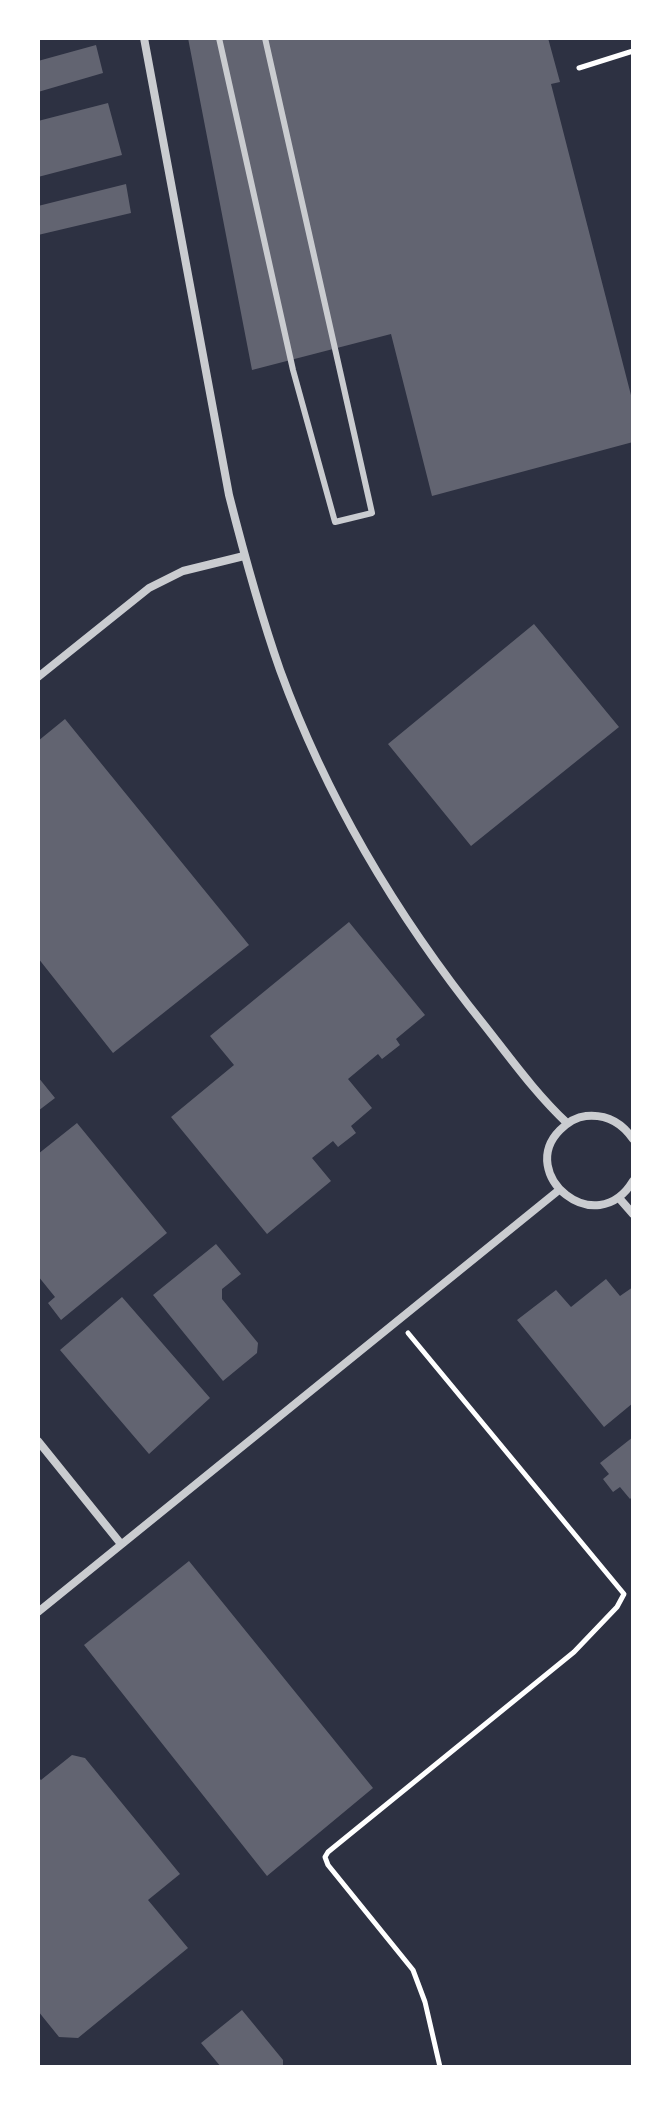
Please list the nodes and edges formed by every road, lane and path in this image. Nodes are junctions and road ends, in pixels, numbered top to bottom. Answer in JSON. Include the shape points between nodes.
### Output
{"nodes":[{"id":1,"x":144,"y":38,"type":"edge"},
{"id":2,"x":219,"y":38,"type":"edge"},
{"id":3,"x":265,"y":38,"type":"edge"},
{"id":4,"x":633,"y":51,"type":"edge"},
{"id":5,"x":579,"y":68,"type":"dead end"},
{"id":6,"x":244,"y":556,"type":"junction"},
{"id":7,"x":38,"y":677,"type":"edge"},
{"id":8,"x":633,"y":1121,"type":"edge"},
{"id":9,"x":567,"y":1123,"type":"junction"},
{"id":10,"x":625,"y":1127,"type":"junction"},
{"id":11,"x":633,"y":1139,"type":"edge"},
{"id":12,"x":633,"y":1181,"type":"edge"},
{"id":13,"x":559,"y":1190,"type":"junction"},
{"id":14,"x":619,"y":1198,"type":"junction"},
{"id":15,"x":633,"y":1214,"type":"edge"},
{"id":16,"x":398,"y":1320,"type":"junction"},
{"id":17,"x":38,"y":1441,"type":"edge"},
{"id":18,"x":121,"y":1544,"type":"junction"},
{"id":19,"x":38,"y":1612,"type":"edge"},
{"id":20,"x":440,"y":2067,"type":"edge"}],
"edges":[{"from":1,"to":6,"type":"street"},
{"from":2,"to":3,"type":"lane","via":[[293,370],[335,522],[372,513]]},
{"from":4,"to":5,"type":"path"},
{"from":6,"to":7,"type":"street","via":[[183,571],[149,588]]},
{"from":6,"to":9,"type":"street","via":[[281,671],[331,788],[376,871],[429,954]]},
{"from":8,"to":10,"type":"street"},
{"from":9,"to":10,"type":"street","via":[[596,1115]]},
{"from":9,"to":13,"type":"street","via":[[549,1148],[551,1177]]},
{"from":10,"to":11,"type":"street"},
{"from":12,"to":14,"type":"street"},
{"from":13,"to":14,"type":"street","via":[[581,1204],[607,1204]]},
{"from":13,"to":16,"type":"street"},
{"from":14,"to":15,"type":"street"},
{"from":16,"to":18,"type":"street"},
{"from":16,"to":20,"type":"path","via":[[624,1594],[574,1652],[325,1857],[413,1970]]},
{"from":17,"to":18,"type":"street"},
{"from":18,"to":19,"type":"street"}]}
